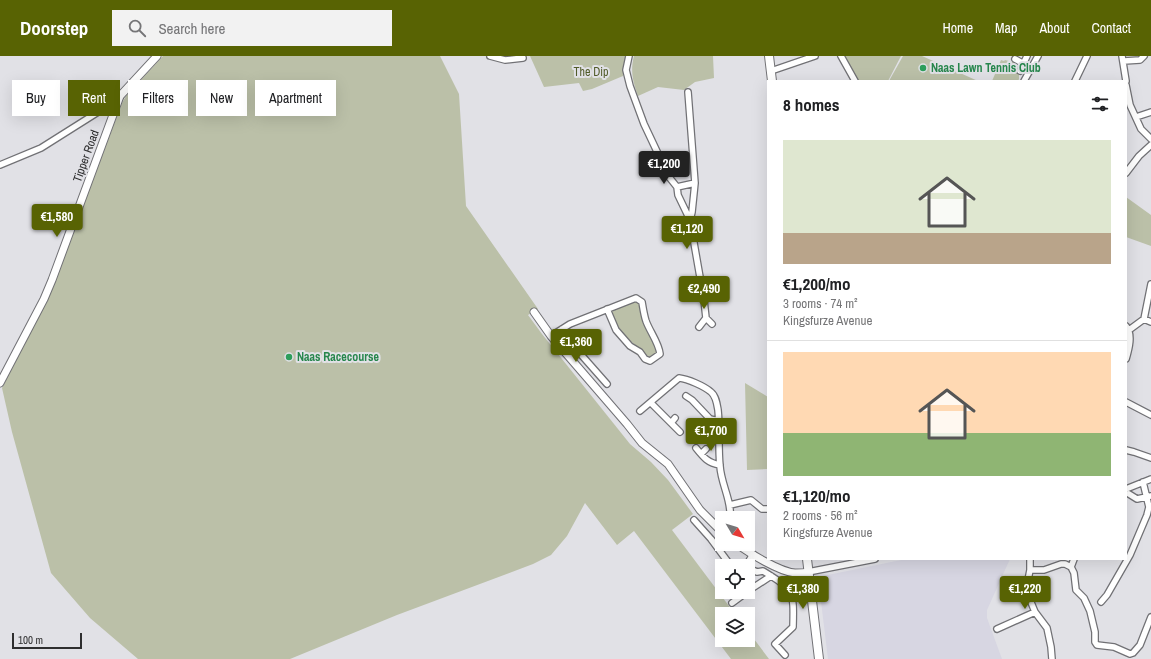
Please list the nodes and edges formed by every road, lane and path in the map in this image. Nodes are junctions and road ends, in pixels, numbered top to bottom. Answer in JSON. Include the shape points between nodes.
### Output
{"nodes":[{"id":1,"x":157,"y":56,"type":"edge"},
{"id":2,"x":490,"y":56,"type":"edge"},
{"id":3,"x":629,"y":56,"type":"edge"},
{"id":4,"x":769,"y":56,"type":"edge"},
{"id":5,"x":815,"y":56,"type":"edge"},
{"id":6,"x":841,"y":56,"type":"edge"},
{"id":7,"x":1027,"y":56,"type":"edge"},
{"id":8,"x":1038,"y":56,"type":"edge"},
{"id":9,"x":1087,"y":56,"type":"edge"},
{"id":10,"x":1144,"y":56,"type":"edge"},
{"id":11,"x":523,"y":58,"type":"dead end"},
{"id":12,"x":1015,"y":59,"type":"dead end"},
{"id":13,"x":1123,"y":59,"type":"edge"},
{"id":14,"x":1024,"y":64,"type":"junction"},
{"id":15,"x":771,"y":71,"type":"junction"},
{"id":16,"x":1020,"y":71,"type":"dead end"},
{"id":17,"x":772,"y":80,"type":"edge"},
{"id":18,"x":854,"y":80,"type":"edge"},
{"id":19,"x":1025,"y":80,"type":"edge"},
{"id":20,"x":1076,"y":80,"type":"edge"},
{"id":21,"x":1126,"y":80,"type":"edge"},
{"id":22,"x":688,"y":92,"type":"dead end"},
{"id":23,"x":1127,"y":94,"type":"edge"},
{"id":24,"x":120,"y":96,"type":"edge"},
{"id":25,"x":1151,"y":112,"type":"edge"},
{"id":26,"x":93,"y":116,"type":"edge"},
{"id":27,"x":113,"y":116,"type":"edge"},
{"id":28,"x":1136,"y":117,"type":"junction"},
{"id":29,"x":1151,"y":138,"type":"edge"},
{"id":30,"x":1151,"y":145,"type":"edge"},
{"id":31,"x":0,"y":165,"type":"edge"},
{"id":32,"x":1127,"y":171,"type":"edge"},
{"id":33,"x":695,"y":183,"type":"junction"},
{"id":34,"x":677,"y":187,"type":"junction"},
{"id":35,"x":690,"y":220,"type":"junction"},
{"id":36,"x":1151,"y":284,"type":"edge"},
{"id":37,"x":607,"y":309,"type":"junction"},
{"id":38,"x":534,"y":312,"type":"dead end"},
{"id":39,"x":706,"y":318,"type":"junction"},
{"id":40,"x":1144,"y":319,"type":"junction"},
{"id":41,"x":1151,"y":322,"type":"edge"},
{"id":42,"x":712,"y":324,"type":"dead end"},
{"id":43,"x":699,"y":326,"type":"dead end"},
{"id":44,"x":1128,"y":328,"type":"edge"},
{"id":45,"x":562,"y":329,"type":"junction"},
{"id":46,"x":551,"y":336,"type":"junction"},
{"id":47,"x":1127,"y":354,"type":"edge"},
{"id":48,"x":0,"y":383,"type":"edge"},
{"id":49,"x":607,"y":384,"type":"dead end"},
{"id":50,"x":686,"y":396,"type":"dead end"},
{"id":51,"x":650,"y":403,"type":"junction"},
{"id":52,"x":1127,"y":403,"type":"edge"},
{"id":53,"x":640,"y":411,"type":"dead end"},
{"id":54,"x":1151,"y":415,"type":"edge"},
{"id":55,"x":719,"y":421,"type":"junction"},
{"id":56,"x":680,"y":432,"type":"dead end"},
{"id":57,"x":696,"y":448,"type":"dead end"},
{"id":58,"x":706,"y":449,"type":"dead end"},
{"id":59,"x":1127,"y":450,"type":"edge"},
{"id":60,"x":701,"y":454,"type":"junction"},
{"id":61,"x":1151,"y":458,"type":"edge"},
{"id":62,"x":720,"y":465,"type":"junction"},
{"id":63,"x":1151,"y":479,"type":"edge"},
{"id":64,"x":1143,"y":482,"type":"junction"},
{"id":65,"x":1128,"y":492,"type":"edge"},
{"id":66,"x":1149,"y":496,"type":"edge"},
{"id":67,"x":730,"y":505,"type":"junction"},
{"id":68,"x":767,"y":509,"type":"edge"},
{"id":69,"x":730,"y":511,"type":"edge"},
{"id":70,"x":695,"y":524,"type":"dead end"},
{"id":71,"x":715,"y":524,"type":"edge"},
{"id":72,"x":748,"y":551,"type":"edge"},
{"id":73,"x":753,"y":554,"type":"junction"},
{"id":74,"x":726,"y":559,"type":"edge"},
{"id":75,"x":750,"y":559,"type":"edge"},
{"id":76,"x":807,"y":560,"type":"edge"},
{"id":77,"x":870,"y":560,"type":"edge"},
{"id":78,"x":1030,"y":560,"type":"edge"},
{"id":79,"x":1074,"y":560,"type":"edge"},
{"id":80,"x":1071,"y":567,"type":"junction"},
{"id":81,"x":1030,"y":570,"type":"junction"},
{"id":82,"x":755,"y":571,"type":"edge"},
{"id":83,"x":808,"y":572,"type":"junction"},
{"id":84,"x":771,"y":576,"type":"junction"},
{"id":85,"x":755,"y":586,"type":"edge"},
{"id":86,"x":737,"y":599,"type":"edge"},
{"id":87,"x":1101,"y":602,"type":"dead end"},
{"id":88,"x":732,"y":603,"type":"dead end"},
{"id":89,"x":1035,"y":612,"type":"junction"},
{"id":90,"x":1151,"y":617,"type":"edge"},
{"id":91,"x":997,"y":629,"type":"dead end"},
{"id":92,"x":785,"y":655,"type":"dead end"},
{"id":93,"x":819,"y":659,"type":"edge"},
{"id":94,"x":1052,"y":659,"type":"edge"}],
"edges":[{"from":1,"to":24,"type":"street","name":"Tipper Road"},
{"from":2,"to":11,"type":"street","via":[[505,60]]},
{"from":3,"to":34,"type":"street","via":[[626,70],[630,86],[644,124],[669,177]]},
{"from":4,"to":15,"type":"main road"},
{"from":5,"to":15,"type":"street"},
{"from":6,"to":18,"type":"street"},
{"from":7,"to":14,"type":"street"},
{"from":8,"to":19,"type":"street"},
{"from":9,"to":20,"type":"street"},
{"from":10,"to":13,"type":"street","via":[[1140,60]]},
{"from":12,"to":14,"type":"street"},
{"from":13,"to":21,"type":"street"},
{"from":14,"to":16,"type":"street"},
{"from":15,"to":17,"type":"main road"},
{"from":22,"to":33,"type":"street"},
{"from":23,"to":28,"type":"street"},
{"from":25,"to":28,"type":"street"},
{"from":26,"to":31,"type":"street","via":[[41,148]]},
{"from":27,"to":48,"type":"street","name":"Tipper Road","via":[[44,299]]},
{"from":28,"to":29,"type":"street","via":[[1141,129]]},
{"from":30,"to":32,"type":"street"},
{"from":33,"to":34,"type":"street"},
{"from":33,"to":35,"type":"street"},
{"from":34,"to":35,"type":"street","via":[[678,195]]},
{"from":35,"to":39,"type":"street"},
{"from":36,"to":40,"type":"street"},
{"from":37,"to":37,"type":"street","via":[[636,298],[640,299],[660,354],[650,361],[645,359],[616,330]]},
{"from":37,"to":45,"type":"street"},
{"from":38,"to":46,"type":"street"},
{"from":39,"to":42,"type":"street"},
{"from":39,"to":43,"type":"street"},
{"from":40,"to":41,"type":"street"},
{"from":40,"to":44,"type":"street"},
{"from":44,"to":47,"type":"street","via":[[1130,338]]},
{"from":45,"to":46,"type":"street"},
{"from":45,"to":49,"type":"street","via":[[569,341]]},
{"from":46,"to":71,"type":"street","via":[[642,443],[668,464],[700,510]]},
{"from":50,"to":55,"type":"street","via":[[694,398],[710,419]]},
{"from":51,"to":53,"type":"street"},
{"from":51,"to":55,"type":"street","via":[[679,378],[687,379],[711,392],[716,401]]},
{"from":51,"to":56,"type":"street","via":[[673,420]]},
{"from":52,"to":54,"type":"street"},
{"from":55,"to":62,"type":"street"},
{"from":57,"to":60,"type":"street"},
{"from":58,"to":60,"type":"street"},
{"from":59,"to":61,"type":"street"},
{"from":60,"to":62,"type":"street","via":[[712,464]]},
{"from":62,"to":67,"type":"street"},
{"from":63,"to":64,"type":"street"},
{"from":64,"to":65,"type":"street"},
{"from":64,"to":66,"type":"street"},
{"from":65,"to":66,"type":"street","via":[[1137,499]]},
{"from":66,"to":87,"type":"street","via":[[1149,507],[1143,527],[1130,555]]},
{"from":67,"to":68,"type":"street","via":[[751,500],[762,509]]},
{"from":67,"to":69,"type":"street"},
{"from":70,"to":74,"type":"street","via":[[711,538]]},
{"from":72,"to":73,"type":"street"},
{"from":73,"to":75,"type":"street"},
{"from":73,"to":83,"type":"street","via":[[784,570],[794,573]]},
{"from":76,"to":83,"type":"main road"},
{"from":77,"to":83,"type":"street"},
{"from":78,"to":81,"type":"street"},
{"from":79,"to":80,"type":"street"},
{"from":80,"to":81,"type":"street","via":[[1061,564],[1044,570]]},
{"from":80,"to":90,"type":"street","via":[[1076,590],[1084,598],[1090,611],[1097,645],[1133,653],[1140,645]]},
{"from":81,"to":89,"type":"street","via":[[1026,590]]},
{"from":82,"to":84,"type":"street","via":[[763,571]]},
{"from":83,"to":93,"type":"main road"},
{"from":84,"to":85,"type":"street"},
{"from":84,"to":92,"type":"street","via":[[784,584],[791,593],[793,627],[775,644]]},
{"from":86,"to":88,"type":"street"},
{"from":89,"to":91,"type":"street"},
{"from":89,"to":94,"type":"street","via":[[1047,628]]}]}
